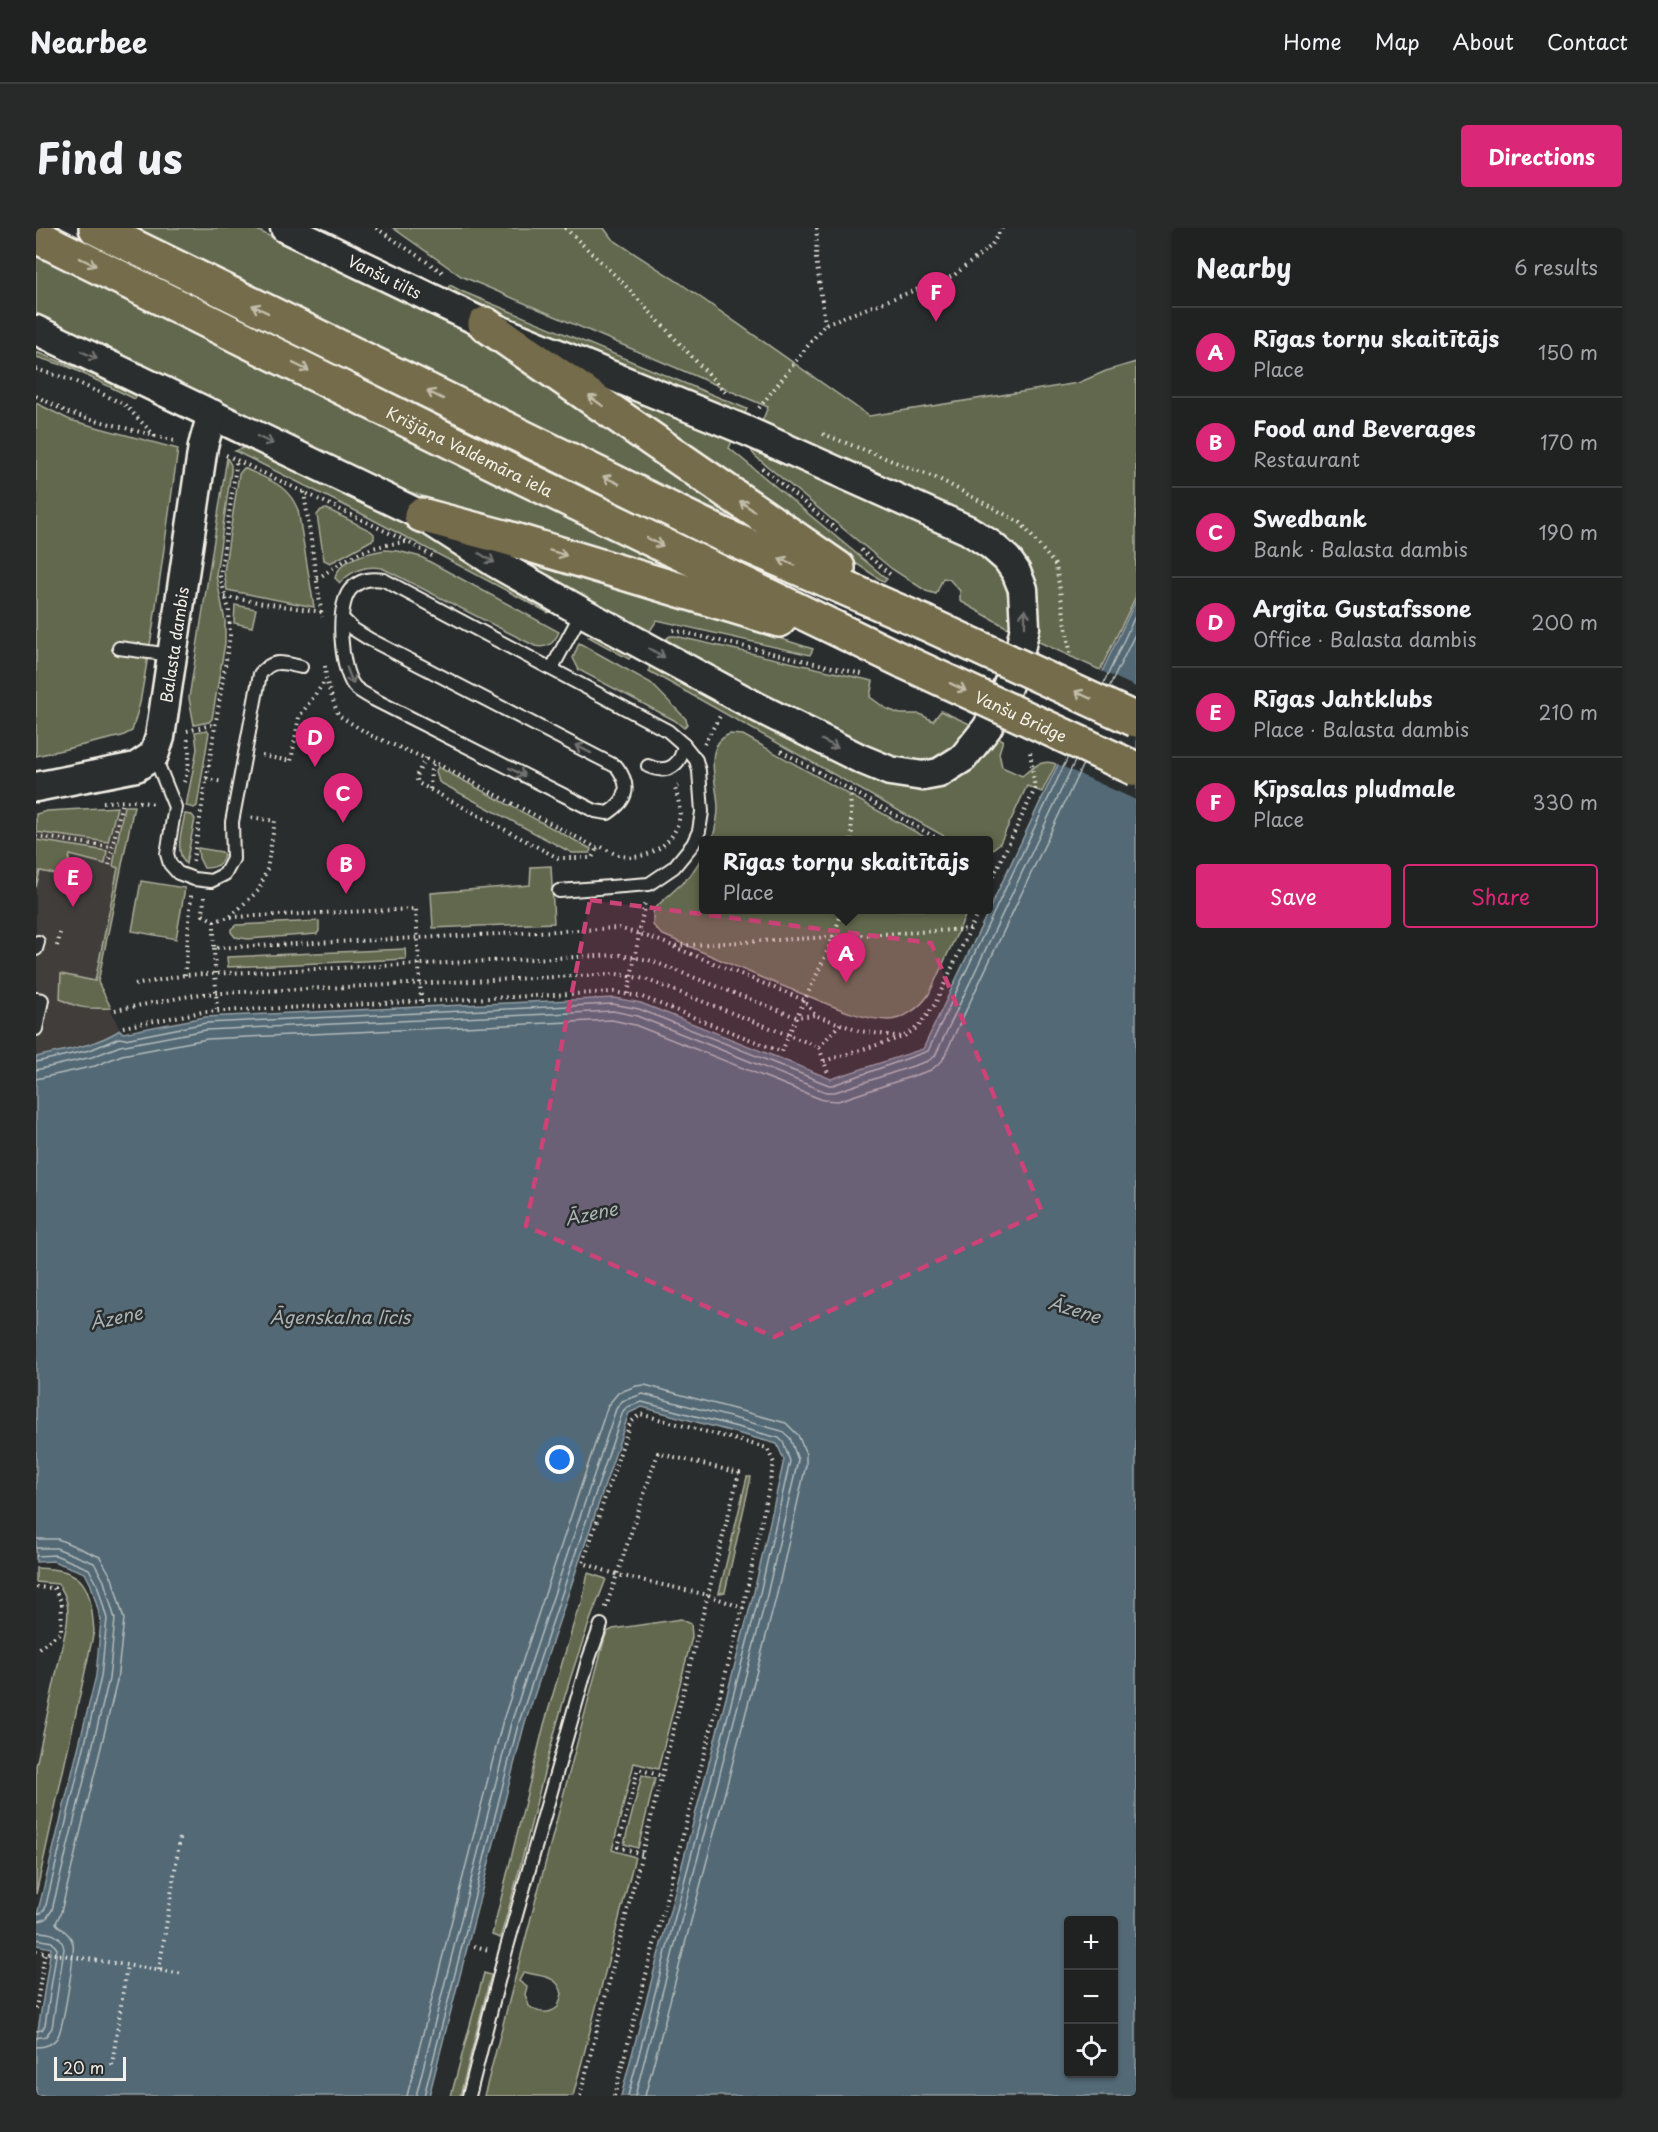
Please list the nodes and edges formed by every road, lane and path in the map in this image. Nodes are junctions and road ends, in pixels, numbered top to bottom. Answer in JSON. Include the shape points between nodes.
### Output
{"nodes":[{"id":1,"x":96,"y":228,"type":"edge"},
{"id":2,"x":285,"y":228,"type":"edge"},
{"id":3,"x":376,"y":228,"type":"edge"},
{"id":4,"x":565,"y":228,"type":"edge"},
{"id":5,"x":817,"y":228,"type":"edge"},
{"id":6,"x":1002,"y":228,"type":"edge"},
{"id":7,"x":36,"y":236,"type":"edge"},
{"id":8,"x":452,"y":278,"type":"dead end"},
{"id":9,"x":485,"y":324,"type":"junction"},
{"id":10,"x":825,"y":324,"type":"junction"},
{"id":11,"x":36,"y":330,"type":"edge"},
{"id":12,"x":36,"y":369,"type":"edge"},
{"id":13,"x":728,"y":395,"type":"dead end"},
{"id":14,"x":36,"y":396,"type":"edge"},
{"id":15,"x":758,"y":408,"type":"dead end"},
{"id":16,"x":212,"y":414,"type":"junction"},
{"id":17,"x":155,"y":436,"type":"junction"},
{"id":18,"x":203,"y":447,"type":"junction"},
{"id":19,"x":237,"y":459,"type":"junction"},
{"id":20,"x":304,"y":492,"type":"junction"},
{"id":21,"x":413,"y":528,"type":"junction"},
{"id":22,"x":437,"y":559,"type":"dead end"},
{"id":23,"x":317,"y":579,"type":"junction"},
{"id":24,"x":225,"y":597,"type":"junction"},
{"id":25,"x":322,"y":612,"type":"junction"},
{"id":26,"x":582,"y":612,"type":"junction"},
{"id":27,"x":911,"y":616,"type":"junction"},
{"id":28,"x":343,"y":619,"type":"junction"},
{"id":29,"x":324,"y":627,"type":"dead end"},
{"id":30,"x":662,"y":627,"type":"dead end"},
{"id":31,"x":119,"y":648,"type":"dead end"},
{"id":32,"x":171,"y":655,"type":"junction"},
{"id":33,"x":325,"y":659,"type":"dead end"},
{"id":34,"x":870,"y":662,"type":"junction"},
{"id":35,"x":905,"y":662,"type":"joint"},
{"id":36,"x":301,"y":667,"type":"dead end"},
{"id":37,"x":552,"y":668,"type":"junction"},
{"id":38,"x":326,"y":680,"type":"junction"},
{"id":39,"x":1136,"y":720,"type":"edge"},
{"id":40,"x":730,"y":722,"type":"dead end"},
{"id":41,"x":684,"y":745,"type":"junction"},
{"id":42,"x":780,"y":750,"type":"dead end"},
{"id":43,"x":1030,"y":750,"type":"dead end"},
{"id":44,"x":154,"y":755,"type":"junction"},
{"id":45,"x":269,"y":757,"type":"dead end"},
{"id":46,"x":426,"y":758,"type":"junction"},
{"id":47,"x":696,"y":760,"type":"junction"},
{"id":48,"x":434,"y":762,"type":"junction"},
{"id":49,"x":648,"y":766,"type":"dead end"},
{"id":50,"x":1136,"y":770,"type":"edge"},
{"id":51,"x":36,"y":787,"type":"edge"},
{"id":52,"x":430,"y":789,"type":"junction"},
{"id":53,"x":850,"y":790,"type":"junction"},
{"id":54,"x":122,"y":801,"type":"dead end"},
{"id":55,"x":200,"y":813,"type":"dead end"},
{"id":56,"x":36,"y":836,"type":"edge"},
{"id":57,"x":852,"y":836,"type":"edge"},
{"id":58,"x":933,"y":836,"type":"edge"},
{"id":59,"x":112,"y":847,"type":"junction"},
{"id":60,"x":597,"y":848,"type":"junction"},
{"id":61,"x":109,"y":865,"type":"dead end"},
{"id":62,"x":994,"y":874,"type":"edge"},
{"id":63,"x":649,"y":884,"type":"junction"},
{"id":64,"x":559,"y":891,"type":"dead end"},
{"id":65,"x":841,"y":914,"type":"edge"},
{"id":66,"x":977,"y":914,"type":"edge"},
{"id":67,"x":230,"y":917,"type":"dead end"},
{"id":68,"x":213,"y":921,"type":"dead end"},
{"id":69,"x":970,"y":928,"type":"junction"},
{"id":70,"x":639,"y":934,"type":"junction"},
{"id":71,"x":835,"y":935,"type":"junction"},
{"id":72,"x":418,"y":939,"type":"junction"},
{"id":73,"x":673,"y":946,"type":"junction"},
{"id":74,"x":214,"y":948,"type":"junction"},
{"id":75,"x":634,"y":958,"type":"junction"},
{"id":76,"x":419,"y":964,"type":"junction"},
{"id":77,"x":215,"y":973,"type":"junction"},
{"id":78,"x":631,"y":977,"type":"junction"},
{"id":79,"x":420,"y":984,"type":"junction"},
{"id":80,"x":135,"y":985,"type":"dead end"},
{"id":81,"x":216,"y":993,"type":"junction"},
{"id":82,"x":628,"y":994,"type":"junction"},
{"id":83,"x":36,"y":999,"type":"edge"},
{"id":84,"x":804,"y":1000,"type":"junction"},
{"id":85,"x":421,"y":1001,"type":"junction"},
{"id":86,"x":116,"y":1010,"type":"dead end"},
{"id":87,"x":217,"y":1011,"type":"junction"},
{"id":88,"x":815,"y":1015,"type":"junction"},
{"id":89,"x":796,"y":1017,"type":"junction"},
{"id":90,"x":840,"y":1024,"type":"junction"},
{"id":91,"x":123,"y":1027,"type":"dead end"},
{"id":92,"x":36,"y":1029,"type":"edge"},
{"id":93,"x":789,"y":1035,"type":"junction"},
{"id":94,"x":903,"y":1037,"type":"junction"},
{"id":95,"x":819,"y":1047,"type":"junction"},
{"id":96,"x":824,"y":1061,"type":"junction"},
{"id":97,"x":828,"y":1073,"type":"dead end"},
{"id":98,"x":618,"y":1575,"type":"junction"},
{"id":99,"x":36,"y":1587,"type":"edge"},
{"id":100,"x":708,"y":1595,"type":"junction"},
{"id":101,"x":743,"y":1608,"type":"junction"},
{"id":102,"x":600,"y":1625,"type":"joint"},
{"id":103,"x":36,"y":1650,"type":"edge"},
{"id":104,"x":662,"y":1776,"type":"junction"},
{"id":105,"x":180,"y":1838,"type":"dead end"},
{"id":106,"x":642,"y":1854,"type":"junction"},
{"id":107,"x":36,"y":1951,"type":"edge"},
{"id":108,"x":45,"y":1952,"type":"junction"},
{"id":109,"x":127,"y":1965,"type":"junction"},
{"id":110,"x":159,"y":1970,"type":"junction"},
{"id":111,"x":184,"y":1974,"type":"dead end"},
{"id":112,"x":36,"y":2009,"type":"edge"},
{"id":113,"x":112,"y":2065,"type":"dead end"},
{"id":114,"x":469,"y":2096,"type":"edge"},
{"id":115,"x":580,"y":2096,"type":"edge"},
{"id":116,"x":614,"y":2096,"type":"edge"}],
"edges":[{"from":27,"to":1,"type":"main road","one_way":true,"via":[[723,535]]},
{"from":2,"to":9,"type":"street","name":"Vanšu tilts"},
{"from":3,"to":8,"type":"path"},
{"from":4,"to":13,"type":"path","via":[[621,281]]},
{"from":5,"to":10,"type":"path","via":[[816,258]]},
{"from":6,"to":10,"type":"path","via":[[991,246],[953,276]]},
{"from":7,"to":34,"type":"main road","name":"Krišjāņa Valdemāra iela","one_way":true,"via":[[508,471]]},
{"from":26,"to":9,"type":"street","name":"Vanšu tilts","one_way":true,"via":[[861,759],[890,771],[923,776],[952,767],[974,747],[987,728],[1018,659],[1026,612],[1016,572],[991,545],[968,530],[767,440]]},
{"from":27,"to":9,"type":"main road","one_way":true},
{"from":10,"to":15,"type":"path"},
{"from":11,"to":16,"type":"street","name":"Vanšu tilts","one_way":true},
{"from":12,"to":17,"type":"path","via":[[124,404]]},
{"from":14,"to":17,"type":"path","via":[[69,413]]},
{"from":16,"to":18,"type":"street","name":"Balasta dambis"},
{"from":16,"to":21,"type":"street","name":"Vanšu tilts","one_way":true},
{"from":17,"to":18,"type":"path"},
{"from":18,"to":19,"type":"path"},
{"from":18,"to":32,"type":"street","name":"Balasta dambis"},
{"from":19,"to":20,"type":"path"},
{"from":19,"to":24,"type":"path","via":[[220,576]]},
{"from":20,"to":21,"type":"path"},
{"from":20,"to":23,"type":"path"},
{"from":21,"to":22,"type":"path"},
{"from":21,"to":23,"type":"path","via":[[355,553]]},
{"from":21,"to":26,"type":"street","name":"Vanšu tilts","one_way":true,"via":[[494,562]]},
{"from":21,"to":34,"type":"main road","one_way":true,"via":[[504,537]]},
{"from":23,"to":25,"type":"path"},
{"from":24,"to":25,"type":"path"},
{"from":24,"to":55,"type":"path","via":[[230,636]]},
{"from":25,"to":29,"type":"path"},
{"from":26,"to":37,"type":"lane"},
{"from":39,"to":27,"type":"main road","one_way":true,"bridge":true},
{"from":28,"to":28,"type":"lane","one_way":true,"via":[[345,662],[354,686],[373,699],[595,811],[608,813],[619,806],[626,791],[624,777],[616,767],[369,639]]},
{"from":28,"to":37,"type":"lane","via":[[344,602],[351,590],[371,578],[384,580]]},
{"from":30,"to":34,"type":"path"},
{"from":31,"to":32,"type":"lane"},
{"from":32,"to":44,"type":"street","name":"Balasta dambis"},
{"from":33,"to":38,"type":"path"},
{"from":34,"to":35,"type":"main road","name":"Krišjāņa Valdemāra iela"},
{"from":35,"to":50,"type":"main road","name":"Vanšu Bridge","one_way":true,"bridge":true},
{"from":36,"to":44,"type":"lane","via":[[280,662],[267,665],[260,674],[232,822],[233,859],[225,874],[211,881],[194,879],[178,873],[170,864],[167,854],[175,807]]},
{"from":37,"to":41,"type":"lane","via":[[668,731]]},
{"from":38,"to":45,"type":"path","via":[[299,717],[291,761]]},
{"from":38,"to":46,"type":"path","via":[[338,715],[370,735]]},
{"from":40,"to":47,"type":"path","via":[[720,716]]},
{"from":41,"to":47,"type":"lane"},
{"from":41,"to":49,"type":"lane","via":[[682,756],[666,769]]},
{"from":42,"to":53,"type":"path"},
{"from":43,"to":62,"type":"path","via":[[1035,789]]},
{"from":44,"to":51,"type":"street","via":[[136,767]]},
{"from":46,"to":48,"type":"path"},
{"from":46,"to":52,"type":"path","via":[[416,776],[418,783]]},
{"from":47,"to":60,"type":"path","via":[[684,782],[675,788],[679,820],[668,841],[652,852],[633,856]]},
{"from":47,"to":63,"type":"lane","via":[[702,812],[699,831],[674,867]]},
{"from":48,"to":52,"type":"path"},
{"from":48,"to":60,"type":"path"},
{"from":52,"to":60,"type":"path","via":[[558,858],[592,858]]},
{"from":53,"to":57,"type":"path"},
{"from":53,"to":58,"type":"path"},
{"from":54,"to":59,"type":"path"},
{"from":56,"to":59,"type":"path"},
{"from":59,"to":61,"type":"path"},
{"from":63,"to":64,"type":"lane"},
{"from":63,"to":70,"type":"path"},
{"from":65,"to":71,"type":"path"},
{"from":66,"to":69,"type":"path"},
{"from":67,"to":72,"type":"path","via":[[416,909]]},
{"from":68,"to":74,"type":"path"},
{"from":69,"to":71,"type":"path"},
{"from":69,"to":94,"type":"path","via":[[934,1004],[918,1027]]},
{"from":70,"to":72,"type":"path","via":[[619,928]]},
{"from":70,"to":73,"type":"path"},
{"from":70,"to":75,"type":"path"},
{"from":71,"to":73,"type":"path"},
{"from":71,"to":84,"type":"path"},
{"from":72,"to":74,"type":"path"},
{"from":72,"to":76,"type":"path"},
{"from":73,"to":84,"type":"path"},
{"from":74,"to":77,"type":"path"},
{"from":75,"to":76,"type":"path","via":[[620,955]]},
{"from":75,"to":78,"type":"path"},
{"from":75,"to":89,"type":"path","via":[[649,960]]},
{"from":76,"to":77,"type":"path"},
{"from":76,"to":79,"type":"path"},
{"from":77,"to":80,"type":"path"},
{"from":77,"to":81,"type":"path"},
{"from":78,"to":79,"type":"path","via":[[617,974]]},
{"from":78,"to":82,"type":"path"},
{"from":78,"to":93,"type":"path"},
{"from":79,"to":81,"type":"path"},
{"from":79,"to":85,"type":"path"},
{"from":81,"to":86,"type":"path"},
{"from":81,"to":87,"type":"path"},
{"from":82,"to":85,"type":"path"},
{"from":82,"to":93,"type":"path","via":[[642,996],[782,1052]]},
{"from":83,"to":92,"type":"lane","via":[[42,1000]]},
{"from":84,"to":88,"type":"path"},
{"from":84,"to":89,"type":"path"},
{"from":85,"to":87,"type":"path"},
{"from":87,"to":91,"type":"path"},
{"from":88,"to":89,"type":"path"},
{"from":88,"to":90,"type":"path"},
{"from":89,"to":93,"type":"path"},
{"from":90,"to":94,"type":"path","via":[[859,1031]]},
{"from":90,"to":95,"type":"path"},
{"from":93,"to":95,"type":"path"},
{"from":94,"to":96,"type":"path"},
{"from":95,"to":96,"type":"path"},
{"from":96,"to":97,"type":"path"},
{"from":98,"to":100,"type":"path"},
{"from":98,"to":100,"type":"path","via":[[658,1453],[739,1473]]},
{"from":98,"to":101,"type":"path","via":[[583,1563],[630,1423],[640,1414],[767,1448],[774,1463]]},
{"from":98,"to":102,"type":"path"},
{"from":99,"to":103,"type":"path","via":[[54,1588],[62,1603],[61,1632]]},
{"from":100,"to":101,"type":"path"},
{"from":100,"to":104,"type":"path"},
{"from":101,"to":116,"type":"path"},
{"from":102,"to":114,"type":"lane","via":[[505,1954]]},
{"from":104,"to":106,"type":"path"},
{"from":104,"to":106,"type":"path","via":[[638,1769],[618,1847]]},
{"from":105,"to":110,"type":"path"},
{"from":106,"to":115,"type":"path"},
{"from":107,"to":108,"type":"path"},
{"from":108,"to":109,"type":"path"},
{"from":108,"to":112,"type":"path"},
{"from":109,"to":110,"type":"path"},
{"from":109,"to":113,"type":"path"},
{"from":110,"to":111,"type":"path"}]}
